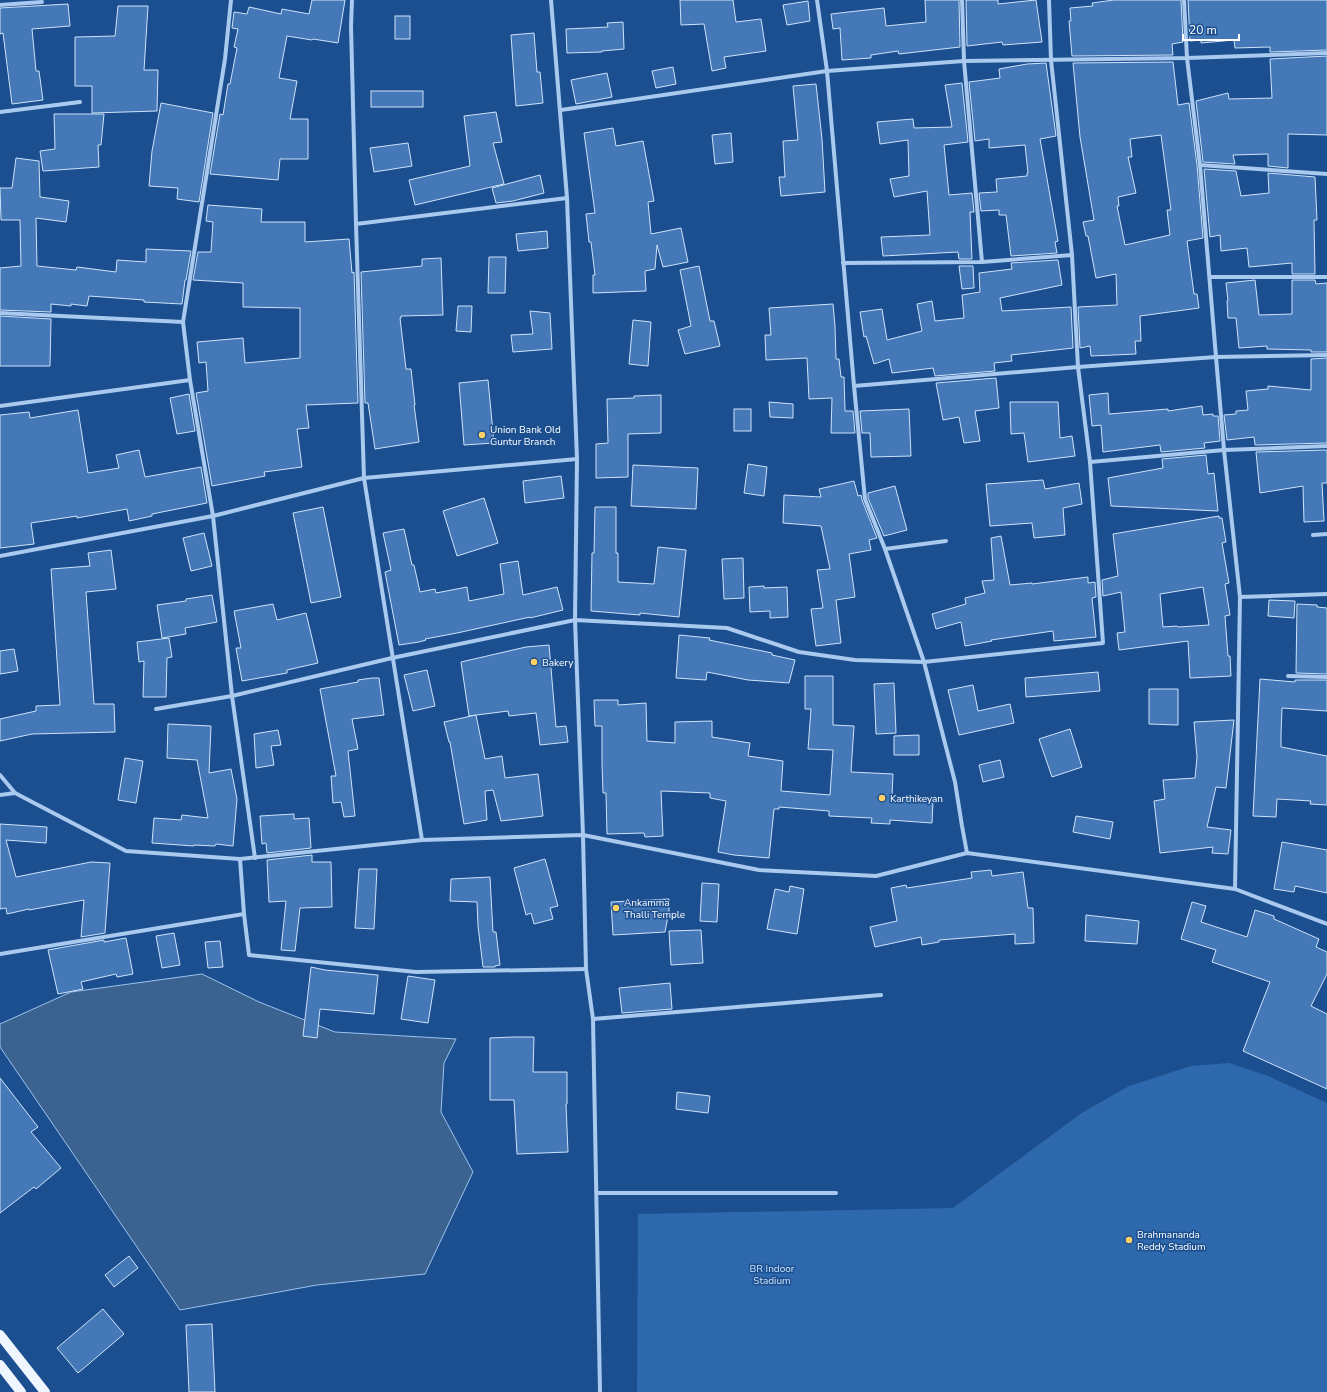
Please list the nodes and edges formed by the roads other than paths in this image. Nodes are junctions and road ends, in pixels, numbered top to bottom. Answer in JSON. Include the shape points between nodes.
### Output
{"nodes":[{"id":1,"x":231,"y":0,"type":"edge"},
{"id":2,"x":352,"y":0,"type":"edge"},
{"id":3,"x":551,"y":0,"type":"edge"},
{"id":4,"x":817,"y":0,"type":"edge"},
{"id":5,"x":962,"y":0,"type":"edge"},
{"id":6,"x":1049,"y":0,"type":"edge"},
{"id":7,"x":1184,"y":0,"type":"edge"},
{"id":8,"x":42,"y":2,"type":"dead end"},
{"id":9,"x":0,"y":5,"type":"edge"},
{"id":10,"x":1327,"y":53,"type":"edge"},
{"id":11,"x":1187,"y":58,"type":"junction"},
{"id":12,"x":1051,"y":60,"type":"junction"},
{"id":13,"x":964,"y":61,"type":"junction"},
{"id":14,"x":827,"y":71,"type":"junction"},
{"id":15,"x":80,"y":102,"type":"dead end"},
{"id":16,"x":561,"y":110,"type":"junction"},
{"id":17,"x":0,"y":112,"type":"edge"},
{"id":18,"x":1200,"y":165,"type":"junction"},
{"id":19,"x":1327,"y":174,"type":"edge"},
{"id":20,"x":567,"y":198,"type":"junction"},
{"id":21,"x":356,"y":224,"type":"junction"},
{"id":22,"x":1072,"y":255,"type":"junction"},
{"id":23,"x":982,"y":262,"type":"junction"},
{"id":24,"x":843,"y":264,"type":"junction"},
{"id":25,"x":1210,"y":277,"type":"junction"},
{"id":26,"x":1327,"y":277,"type":"edge"},
{"id":27,"x":0,"y":312,"type":"edge"},
{"id":28,"x":183,"y":322,"type":"junction"},
{"id":29,"x":1327,"y":355,"type":"edge"},
{"id":30,"x":1216,"y":357,"type":"junction"},
{"id":31,"x":1078,"y":367,"type":"junction"},
{"id":32,"x":190,"y":380,"type":"junction"},
{"id":33,"x":854,"y":386,"type":"junction"},
{"id":34,"x":0,"y":406,"type":"edge"},
{"id":35,"x":1327,"y":446,"type":"edge"},
{"id":36,"x":1224,"y":450,"type":"junction"},
{"id":37,"x":577,"y":460,"type":"junction"},
{"id":38,"x":1090,"y":462,"type":"junction"},
{"id":39,"x":364,"y":478,"type":"junction"},
{"id":40,"x":213,"y":516,"type":"junction"},
{"id":41,"x":1327,"y":534,"type":"edge"},
{"id":42,"x":1313,"y":535,"type":"dead end"},
{"id":43,"x":946,"y":541,"type":"dead end"},
{"id":44,"x":885,"y":548,"type":"junction"},
{"id":45,"x":0,"y":556,"type":"edge"},
{"id":46,"x":1327,"y":594,"type":"edge"},
{"id":47,"x":1240,"y":597,"type":"junction"},
{"id":48,"x":576,"y":620,"type":"junction"},
{"id":49,"x":392,"y":658,"type":"junction"},
{"id":50,"x":924,"y":662,"type":"junction"},
{"id":51,"x":1288,"y":676,"type":"dead end"},
{"id":52,"x":1327,"y":677,"type":"edge"},
{"id":53,"x":232,"y":696,"type":"junction"},
{"id":54,"x":156,"y":709,"type":"dead end"},
{"id":55,"x":0,"y":775,"type":"edge"},
{"id":56,"x":14,"y":793,"type":"junction"},
{"id":57,"x":0,"y":795,"type":"edge"},
{"id":58,"x":584,"y":834,"type":"junction"},
{"id":59,"x":422,"y":840,"type":"junction"},
{"id":60,"x":967,"y":853,"type":"junction"},
{"id":61,"x":255,"y":858,"type":"junction"},
{"id":62,"x":240,"y":859,"type":"junction"},
{"id":63,"x":1235,"y":889,"type":"junction"},
{"id":64,"x":244,"y":914,"type":"junction"},
{"id":65,"x":1327,"y":924,"type":"edge"},
{"id":66,"x":0,"y":954,"type":"edge"},
{"id":67,"x":586,"y":969,"type":"junction"},
{"id":68,"x":881,"y":995,"type":"dead end"},
{"id":69,"x":593,"y":1019,"type":"junction"},
{"id":70,"x":597,"y":1193,"type":"junction"},
{"id":71,"x":836,"y":1193,"type":"dead end"},
{"id":72,"x":0,"y":1335,"type":"edge"},
{"id":73,"x":0,"y":1365,"type":"edge"},
{"id":74,"x":21,"y":1392,"type":"edge"},
{"id":75,"x":45,"y":1392,"type":"edge"},
{"id":76,"x":600,"y":1392,"type":"edge"}],
"edges":[{"from":1,"to":28,"type":"street","via":[[225,59]]},
{"from":2,"to":21,"type":"street"},
{"from":3,"to":16,"type":"street"},
{"from":4,"to":14,"type":"street"},
{"from":5,"to":13,"type":"street"},
{"from":6,"to":12,"type":"street"},
{"from":7,"to":11,"type":"street"},
{"from":8,"to":9,"type":"street"},
{"from":10,"to":11,"type":"street"},
{"from":11,"to":12,"type":"street"},
{"from":11,"to":18,"type":"street"},
{"from":12,"to":13,"type":"street"},
{"from":12,"to":22,"type":"street"},
{"from":13,"to":14,"type":"street"},
{"from":13,"to":23,"type":"street"},
{"from":14,"to":16,"type":"street"},
{"from":14,"to":24,"type":"street"},
{"from":15,"to":17,"type":"street"},
{"from":16,"to":20,"type":"street"},
{"from":18,"to":19,"type":"street"},
{"from":18,"to":25,"type":"street"},
{"from":20,"to":21,"type":"street"},
{"from":20,"to":37,"type":"street"},
{"from":21,"to":39,"type":"street"},
{"from":22,"to":23,"type":"street"},
{"from":22,"to":31,"type":"street"},
{"from":23,"to":24,"type":"street"},
{"from":24,"to":33,"type":"street"},
{"from":25,"to":26,"type":"street"},
{"from":25,"to":30,"type":"street"},
{"from":27,"to":28,"type":"street"},
{"from":28,"to":32,"type":"street"},
{"from":29,"to":30,"type":"street"},
{"from":30,"to":31,"type":"street"},
{"from":30,"to":36,"type":"street"},
{"from":31,"to":33,"type":"street"},
{"from":31,"to":38,"type":"street"},
{"from":32,"to":34,"type":"street"},
{"from":32,"to":40,"type":"street"},
{"from":33,"to":44,"type":"street","via":[[865,499]]},
{"from":35,"to":36,"type":"street"},
{"from":36,"to":38,"type":"street"},
{"from":36,"to":47,"type":"street"},
{"from":37,"to":39,"type":"street"},
{"from":37,"to":48,"type":"street"},
{"from":38,"to":50,"type":"street","via":[[1103,643]]},
{"from":39,"to":40,"type":"street"},
{"from":39,"to":49,"type":"street"},
{"from":40,"to":45,"type":"street"},
{"from":40,"to":53,"type":"street"},
{"from":41,"to":42,"type":"street"},
{"from":43,"to":44,"type":"street"},
{"from":44,"to":50,"type":"street"},
{"from":46,"to":47,"type":"street"},
{"from":47,"to":63,"type":"street"},
{"from":48,"to":49,"type":"street"},
{"from":48,"to":50,"type":"street","via":[[727,628],[799,652],[856,660]]},
{"from":48,"to":58,"type":"street"},
{"from":49,"to":53,"type":"street"},
{"from":49,"to":59,"type":"street"},
{"from":50,"to":60,"type":"street","via":[[955,782]]},
{"from":51,"to":52,"type":"street"},
{"from":53,"to":54,"type":"street"},
{"from":53,"to":61,"type":"street"},
{"from":55,"to":56,"type":"street"},
{"from":56,"to":57,"type":"street"},
{"from":56,"to":62,"type":"street","via":[[126,851]]},
{"from":58,"to":59,"type":"street"},
{"from":58,"to":60,"type":"street","via":[[759,870],[876,876]]},
{"from":58,"to":67,"type":"street"},
{"from":59,"to":61,"type":"street"},
{"from":60,"to":63,"type":"street"},
{"from":61,"to":62,"type":"street"},
{"from":62,"to":64,"type":"street"},
{"from":63,"to":65,"type":"street"},
{"from":64,"to":66,"type":"street"},
{"from":64,"to":67,"type":"street","via":[[249,955],[416,972]]},
{"from":67,"to":69,"type":"street"},
{"from":68,"to":69,"type":"street"},
{"from":69,"to":70,"type":"street"},
{"from":70,"to":71,"type":"street"},
{"from":70,"to":76,"type":"street"},
{"from":72,"to":75,"type":"main road"},
{"from":73,"to":74,"type":"main road"}]}
